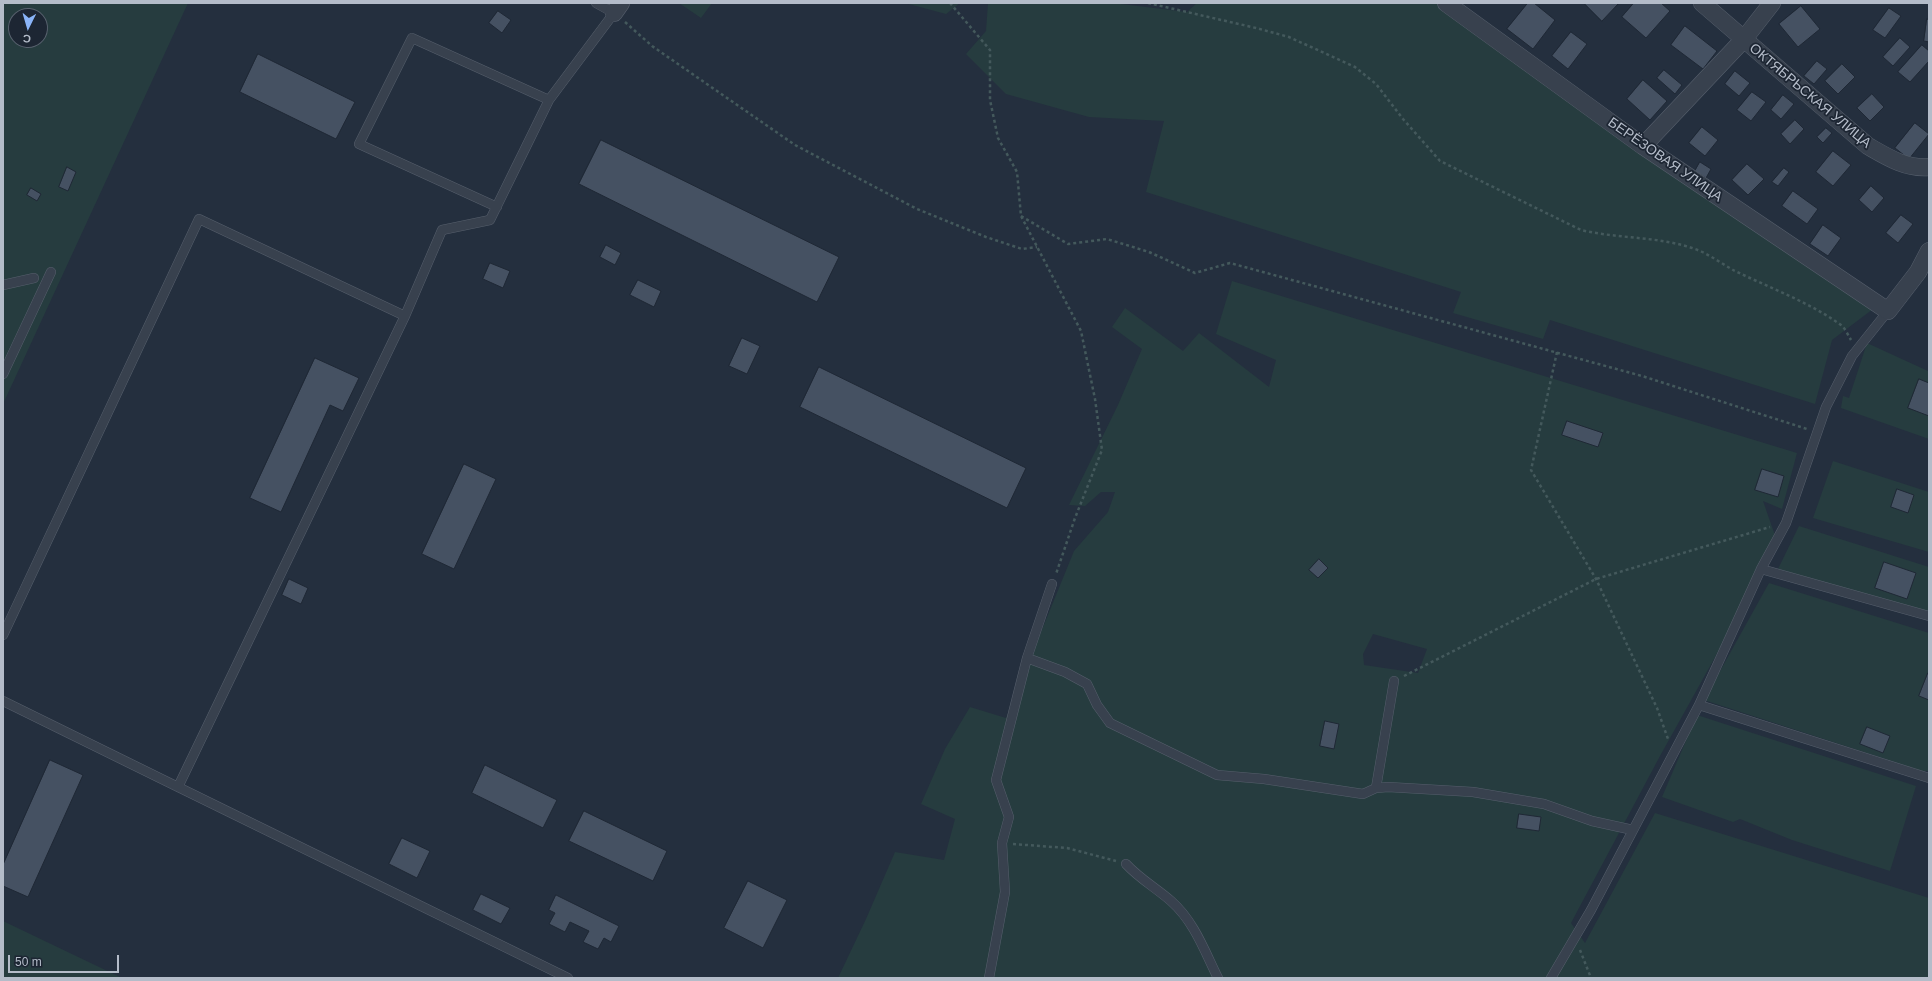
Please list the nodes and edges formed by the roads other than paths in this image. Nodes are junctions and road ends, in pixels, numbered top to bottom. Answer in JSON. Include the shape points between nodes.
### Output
{"nodes":[{"id":1,"x":596,"y":3,"type":"edge"},
{"id":2,"x":1446,"y":3,"type":"edge"},
{"id":3,"x":1702,"y":3,"type":"edge"},
{"id":4,"x":1772,"y":3,"type":"edge"},
{"id":5,"x":618,"y":8,"type":"edge"},
{"id":6,"x":1744,"y":39,"type":"junction"},
{"id":7,"x":549,"y":100,"type":"junction"},
{"id":8,"x":1642,"y":146,"type":"junction"},
{"id":9,"x":1929,"y":167,"type":"edge"},
{"id":10,"x":497,"y":207,"type":"junction"},
{"id":11,"x":1929,"y":251,"type":"edge"},
{"id":12,"x":51,"y":272,"type":"dead end"},
{"id":13,"x":34,"y":278,"type":"dead end"},
{"id":14,"x":3,"y":285,"type":"edge"},
{"id":15,"x":1888,"y":310,"type":"junction"},
{"id":16,"x":405,"y":316,"type":"junction"},
{"id":17,"x":3,"y":374,"type":"edge"},
{"id":18,"x":1761,"y":569,"type":"junction"},
{"id":19,"x":1052,"y":584,"type":"road end"},
{"id":20,"x":1929,"y":616,"type":"edge"},
{"id":21,"x":3,"y":635,"type":"edge"},
{"id":22,"x":1027,"y":658,"type":"junction"},
{"id":23,"x":1394,"y":682,"type":"road end"},
{"id":24,"x":3,"y":701,"type":"edge"},
{"id":25,"x":1699,"y":705,"type":"junction"},
{"id":26,"x":1929,"y":778,"type":"edge"},
{"id":27,"x":178,"y":787,"type":"junction"},
{"id":28,"x":1376,"y":788,"type":"junction"},
{"id":29,"x":1633,"y":830,"type":"junction"},
{"id":30,"x":1126,"y":864,"type":"road end"},
{"id":31,"x":568,"y":978,"type":"edge"},
{"id":32,"x":989,"y":978,"type":"edge"},
{"id":33,"x":1218,"y":978,"type":"edge"},
{"id":34,"x":1551,"y":978,"type":"edge"}],
"edges":[{"from":1,"to":5,"type":"lane"},
{"from":2,"to":8,"type":"street","name":"БЕРЁЗОВАЯ УЛИЦА"},
{"from":3,"to":6,"type":"street","name":"ОКТЯБРЬСКАЯ УЛИЦА"},
{"from":4,"to":6,"type":"street"},
{"from":5,"to":7,"type":"lane"},
{"from":6,"to":8,"type":"street"},
{"from":6,"to":9,"type":"street","name":"ОКТЯБРЬСКАЯ УЛИЦА","via":[[1868,146],[1892,160],[1917,168]]},
{"from":7,"to":10,"type":"lane"},
{"from":7,"to":10,"type":"lane","via":[[412,38],[359,144]]},
{"from":8,"to":15,"type":"street","name":"БЕРЁЗОВАЯ УЛИЦА"},
{"from":10,"to":16,"type":"lane","via":[[490,220],[442,230]]},
{"from":11,"to":15,"type":"street","via":[[1918,272]]},
{"from":12,"to":17,"type":"lane"},
{"from":13,"to":14,"type":"lane"},
{"from":15,"to":18,"type":"lane","via":[[1852,356],[1826,407],[1786,522]]},
{"from":16,"to":21,"type":"lane","via":[[199,219]]},
{"from":16,"to":27,"type":"lane"},
{"from":18,"to":20,"type":"lane"},
{"from":18,"to":25,"type":"lane"},
{"from":19,"to":22,"type":"lane"},
{"from":22,"to":28,"type":"lane","via":[[1065,672],[1087,684],[1097,705],[1110,723],[1217,775],[1264,778],[1363,794]]},
{"from":22,"to":32,"type":"lane","via":[[996,780],[1009,816],[1002,843],[1005,892]]},
{"from":23,"to":28,"type":"lane"},
{"from":24,"to":27,"type":"lane"},
{"from":25,"to":26,"type":"lane"},
{"from":25,"to":29,"type":"lane"},
{"from":27,"to":31,"type":"lane"},
{"from":28,"to":29,"type":"lane","via":[[1473,792],[1544,804],[1592,821]]},
{"from":29,"to":34,"type":"lane","via":[[1591,910]]},
{"from":30,"to":33,"type":"lane","via":[[1137,876],[1172,902],[1196,932]]}]}
